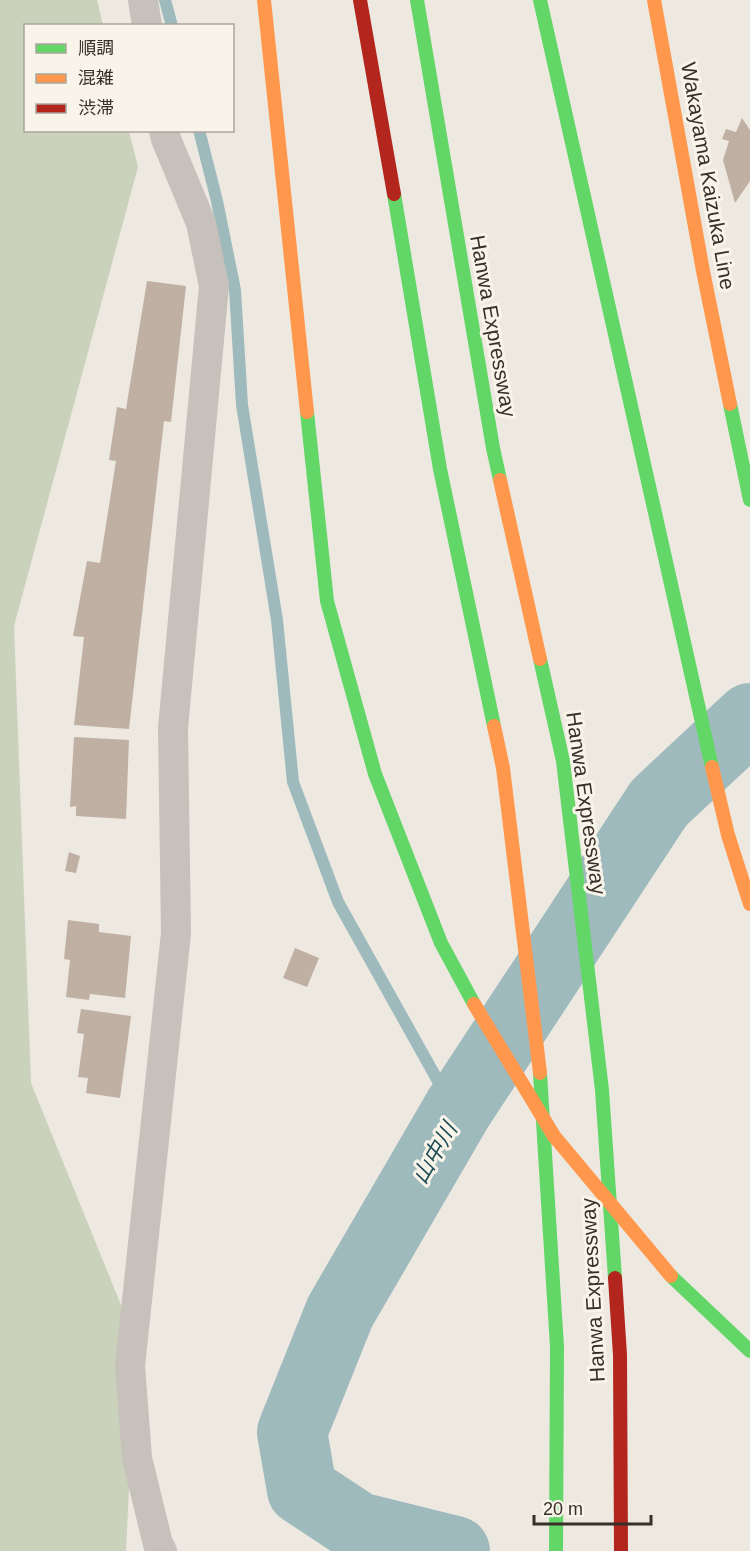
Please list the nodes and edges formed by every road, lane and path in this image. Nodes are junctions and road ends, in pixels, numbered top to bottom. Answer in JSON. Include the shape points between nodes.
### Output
{"nodes":[{"id":1,"x":143,"y":0,"type":"edge"},
{"id":2,"x":264,"y":0,"type":"edge"},
{"id":3,"x":360,"y":0,"type":"edge"},
{"id":4,"x":417,"y":0,"type":"edge"},
{"id":5,"x":540,"y":0,"type":"edge"},
{"id":6,"x":654,"y":0,"type":"edge"},
{"id":7,"x":147,"y":24,"type":"edge"},
{"id":8,"x":164,"y":132,"type":"edge"},
{"id":9,"x":750,"y":500,"type":"edge"},
{"id":10,"x":750,"y":904,"type":"edge"},
{"id":11,"x":750,"y":1351,"type":"edge"},
{"id":12,"x":162,"y":1551,"type":"edge"},
{"id":13,"x":555,"y":1551,"type":"edge"},
{"id":14,"x":621,"y":1551,"type":"edge"}],
"edges":[{"from":1,"to":7,"type":"street"},
{"from":2,"to":11,"type":"main road","via":[[327,601],[375,774],[441,943],[554,1136],[672,1277]]},
{"from":3,"to":13,"type":"main road","name":"Hanwa Expressway","via":[[440,469],[503,768],[542,1092],[557,1347]]},
{"from":4,"to":14,"type":"main road","name":"Hanwa Expressway","via":[[493,448],[563,761],[603,1102],[620,1355]]},
{"from":5,"to":10,"type":"main road","via":[[728,835]]},
{"from":6,"to":9,"type":"main road","name":"Wakayama Kaizuka Line"},
{"from":8,"to":12,"type":"street","via":[[201,223],[214,286],[173,728],[176,933],[130,1366],[137,1458]]}]}
